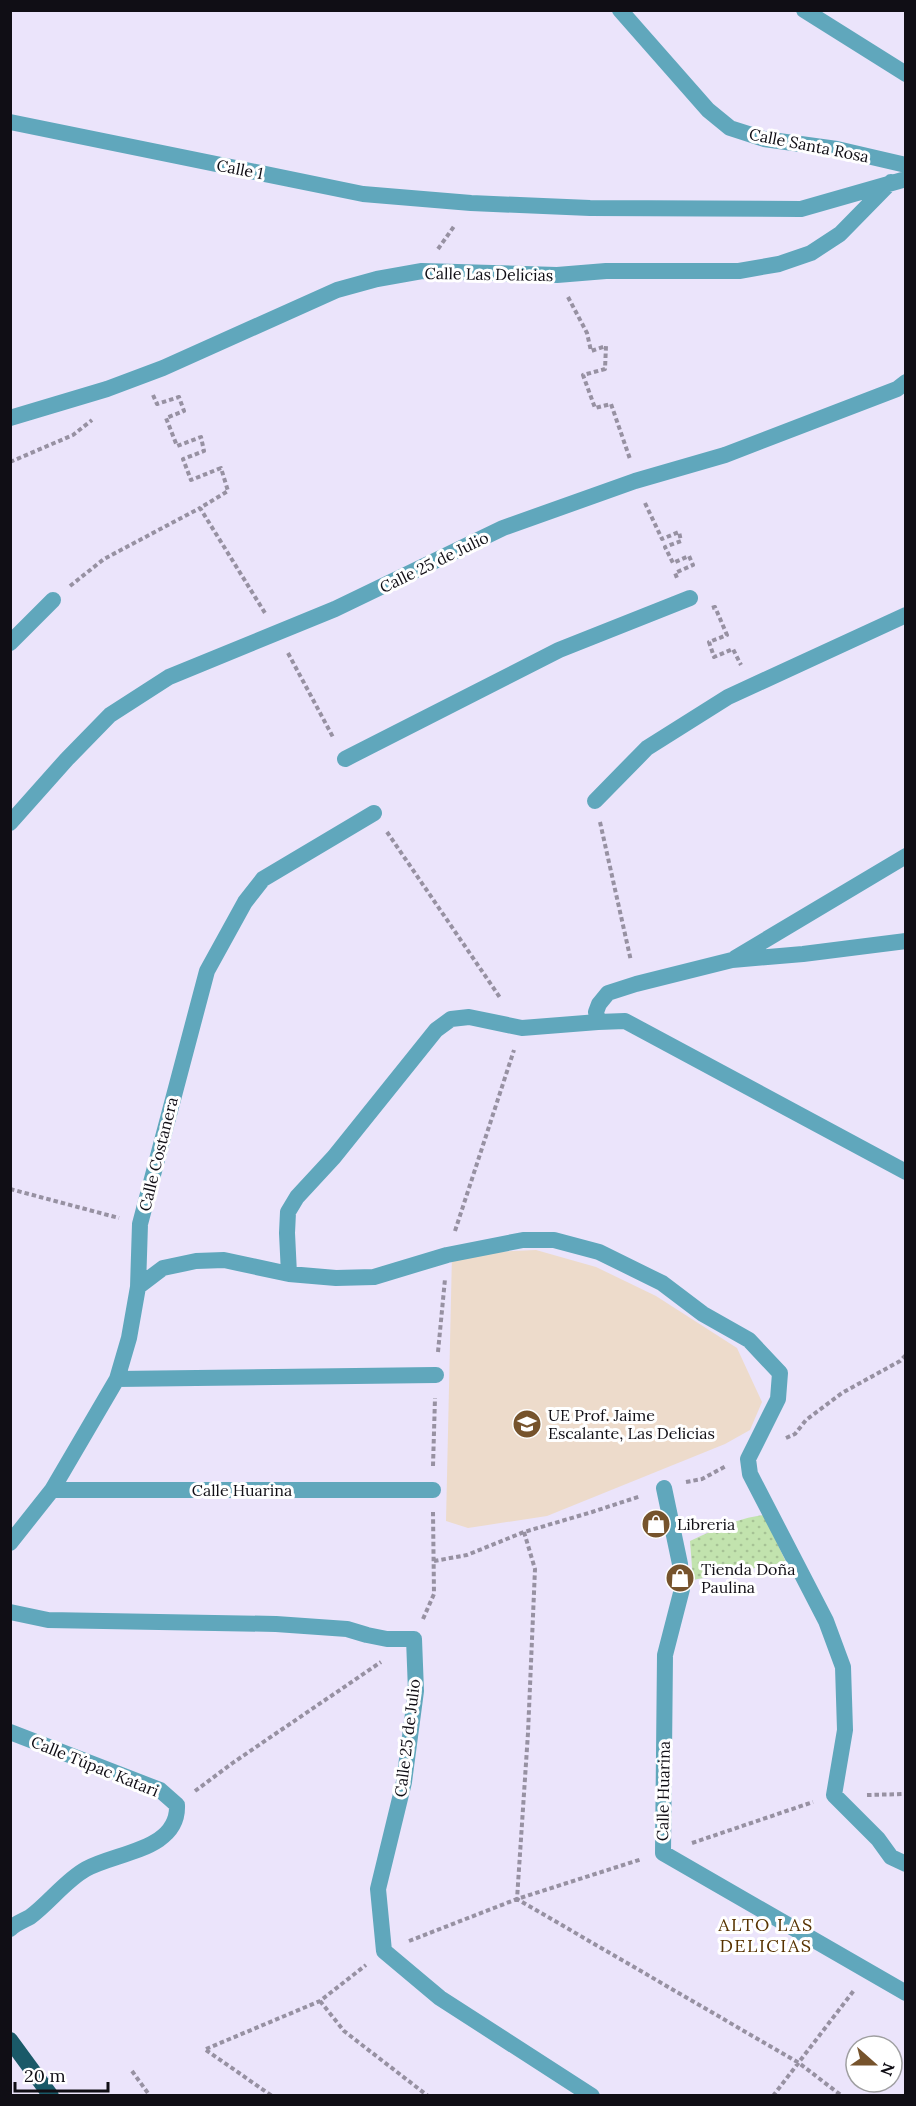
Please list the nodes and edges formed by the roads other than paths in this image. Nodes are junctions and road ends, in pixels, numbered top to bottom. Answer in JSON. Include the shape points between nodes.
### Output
{"nodes":[{"id":1,"x":620,"y":10,"type":"edge"},
{"id":2,"x":804,"y":10,"type":"edge"},
{"id":3,"x":906,"y":74,"type":"edge"},
{"id":4,"x":10,"y":122,"type":"edge"},
{"id":5,"x":906,"y":165,"type":"edge"},
{"id":6,"x":898,"y":181,"type":"edge"},
{"id":7,"x":906,"y":382,"type":"edge"},
{"id":8,"x":10,"y":418,"type":"edge"},
{"id":9,"x":690,"y":598,"type":"dead end"},
{"id":10,"x":53,"y":600,"type":"road end"},
{"id":11,"x":906,"y":615,"type":"edge"},
{"id":12,"x":10,"y":643,"type":"edge"},
{"id":13,"x":345,"y":759,"type":"road end"},
{"id":14,"x":595,"y":801,"type":"road end"},
{"id":15,"x":374,"y":813,"type":"road end"},
{"id":16,"x":10,"y":823,"type":"edge"},
{"id":17,"x":906,"y":856,"type":"edge"},
{"id":18,"x":904,"y":941,"type":"edge"},
{"id":19,"x":732,"y":960,"type":"junction"},
{"id":20,"x":598,"y":1022,"type":"junction"},
{"id":21,"x":906,"y":1172,"type":"edge"},
{"id":22,"x":289,"y":1274,"type":"junction"},
{"id":23,"x":138,"y":1287,"type":"junction"},
{"id":24,"x":436,"y":1375,"type":"road end"},
{"id":25,"x":117,"y":1379,"type":"junction"},
{"id":26,"x":664,"y":1488,"type":"road end"},
{"id":27,"x":52,"y":1490,"type":"junction"},
{"id":28,"x":433,"y":1490,"type":"road end"},
{"id":29,"x":10,"y":1543,"type":"edge"},
{"id":30,"x":10,"y":1612,"type":"edge"},
{"id":31,"x":10,"y":1732,"type":"edge"},
{"id":32,"x":906,"y":1864,"type":"edge"},
{"id":33,"x":12,"y":1926,"type":"edge"},
{"id":34,"x":906,"y":1994,"type":"edge"},
{"id":35,"x":10,"y":2040,"type":"edge"},
{"id":36,"x":51,"y":2096,"type":"edge"},
{"id":37,"x":592,"y":2096,"type":"edge"}],
"edges":[{"from":1,"to":5,"type":"street","name":"Calle Santa Rosa","via":[[708,110],[730,128],[764,139],[837,149]]},
{"from":2,"to":3,"type":"street"},
{"from":4,"to":6,"type":"street","name":"Calle 1","via":[[363,194],[471,203],[801,209]]},
{"from":6,"to":8,"type":"street","name":"Calle Las Delicias","via":[[840,234],[812,253],[779,264],[739,271],[556,275],[422,272],[377,279],[337,290],[163,368]]},
{"from":7,"to":16,"type":"street","name":"Calle 25 de Julio","via":[[897,389],[725,455],[635,481],[503,528],[335,609],[168,677],[111,715]]},
{"from":9,"to":13,"type":"street","via":[[559,650]]},
{"from":10,"to":12,"type":"street"},
{"from":11,"to":14,"type":"street","via":[[728,697],[648,748]]},
{"from":15,"to":23,"type":"street","name":"Calle Costanera","via":[[263,879],[207,971],[140,1224]]},
{"from":17,"to":19,"type":"street"},
{"from":18,"to":19,"type":"street"},
{"from":19,"to":20,"type":"street","via":[[608,993],[596,1012]]},
{"from":20,"to":21,"type":"street","via":[[625,1021]]},
{"from":20,"to":22,"type":"street","via":[[522,1028],[469,1017],[451,1018],[436,1030],[297,1197],[288,1212]]},
{"from":22,"to":23,"type":"street","via":[[224,1260],[196,1261],[163,1268]]},
{"from":22,"to":32,"type":"street","via":[[375,1277],[447,1255],[523,1240],[554,1240],[598,1252],[662,1283],[703,1314],[749,1340],[780,1373],[778,1399],[748,1459],[750,1474],[825,1621],[843,1667],[845,1730],[834,1795],[891,1857]]},
{"from":23,"to":25,"type":"street","name":"Calle Costanera"},
{"from":24,"to":25,"type":"street"},
{"from":25,"to":27,"type":"street","name":"Calle Costanera"},
{"from":26,"to":34,"type":"street","name":"Calle Huarina","via":[[682,1589],[665,1655],[663,1853]]},
{"from":27,"to":28,"type":"street","name":"Calle Huarina"},
{"from":27,"to":29,"type":"street","name":"Calle Costanera"},
{"from":30,"to":37,"type":"street","name":"Calle 25 de Julio","via":[[48,1620],[276,1624],[414,1639],[416,1691],[404,1782],[378,1888],[384,1951],[440,1998]]},
{"from":31,"to":33,"type":"street","name":"Calle Túpac Katari","via":[[160,1790],[177,1805],[177,1816],[168,1834],[86,1869],[30,1916]]},
{"from":35,"to":36,"type":"highway"}]}
